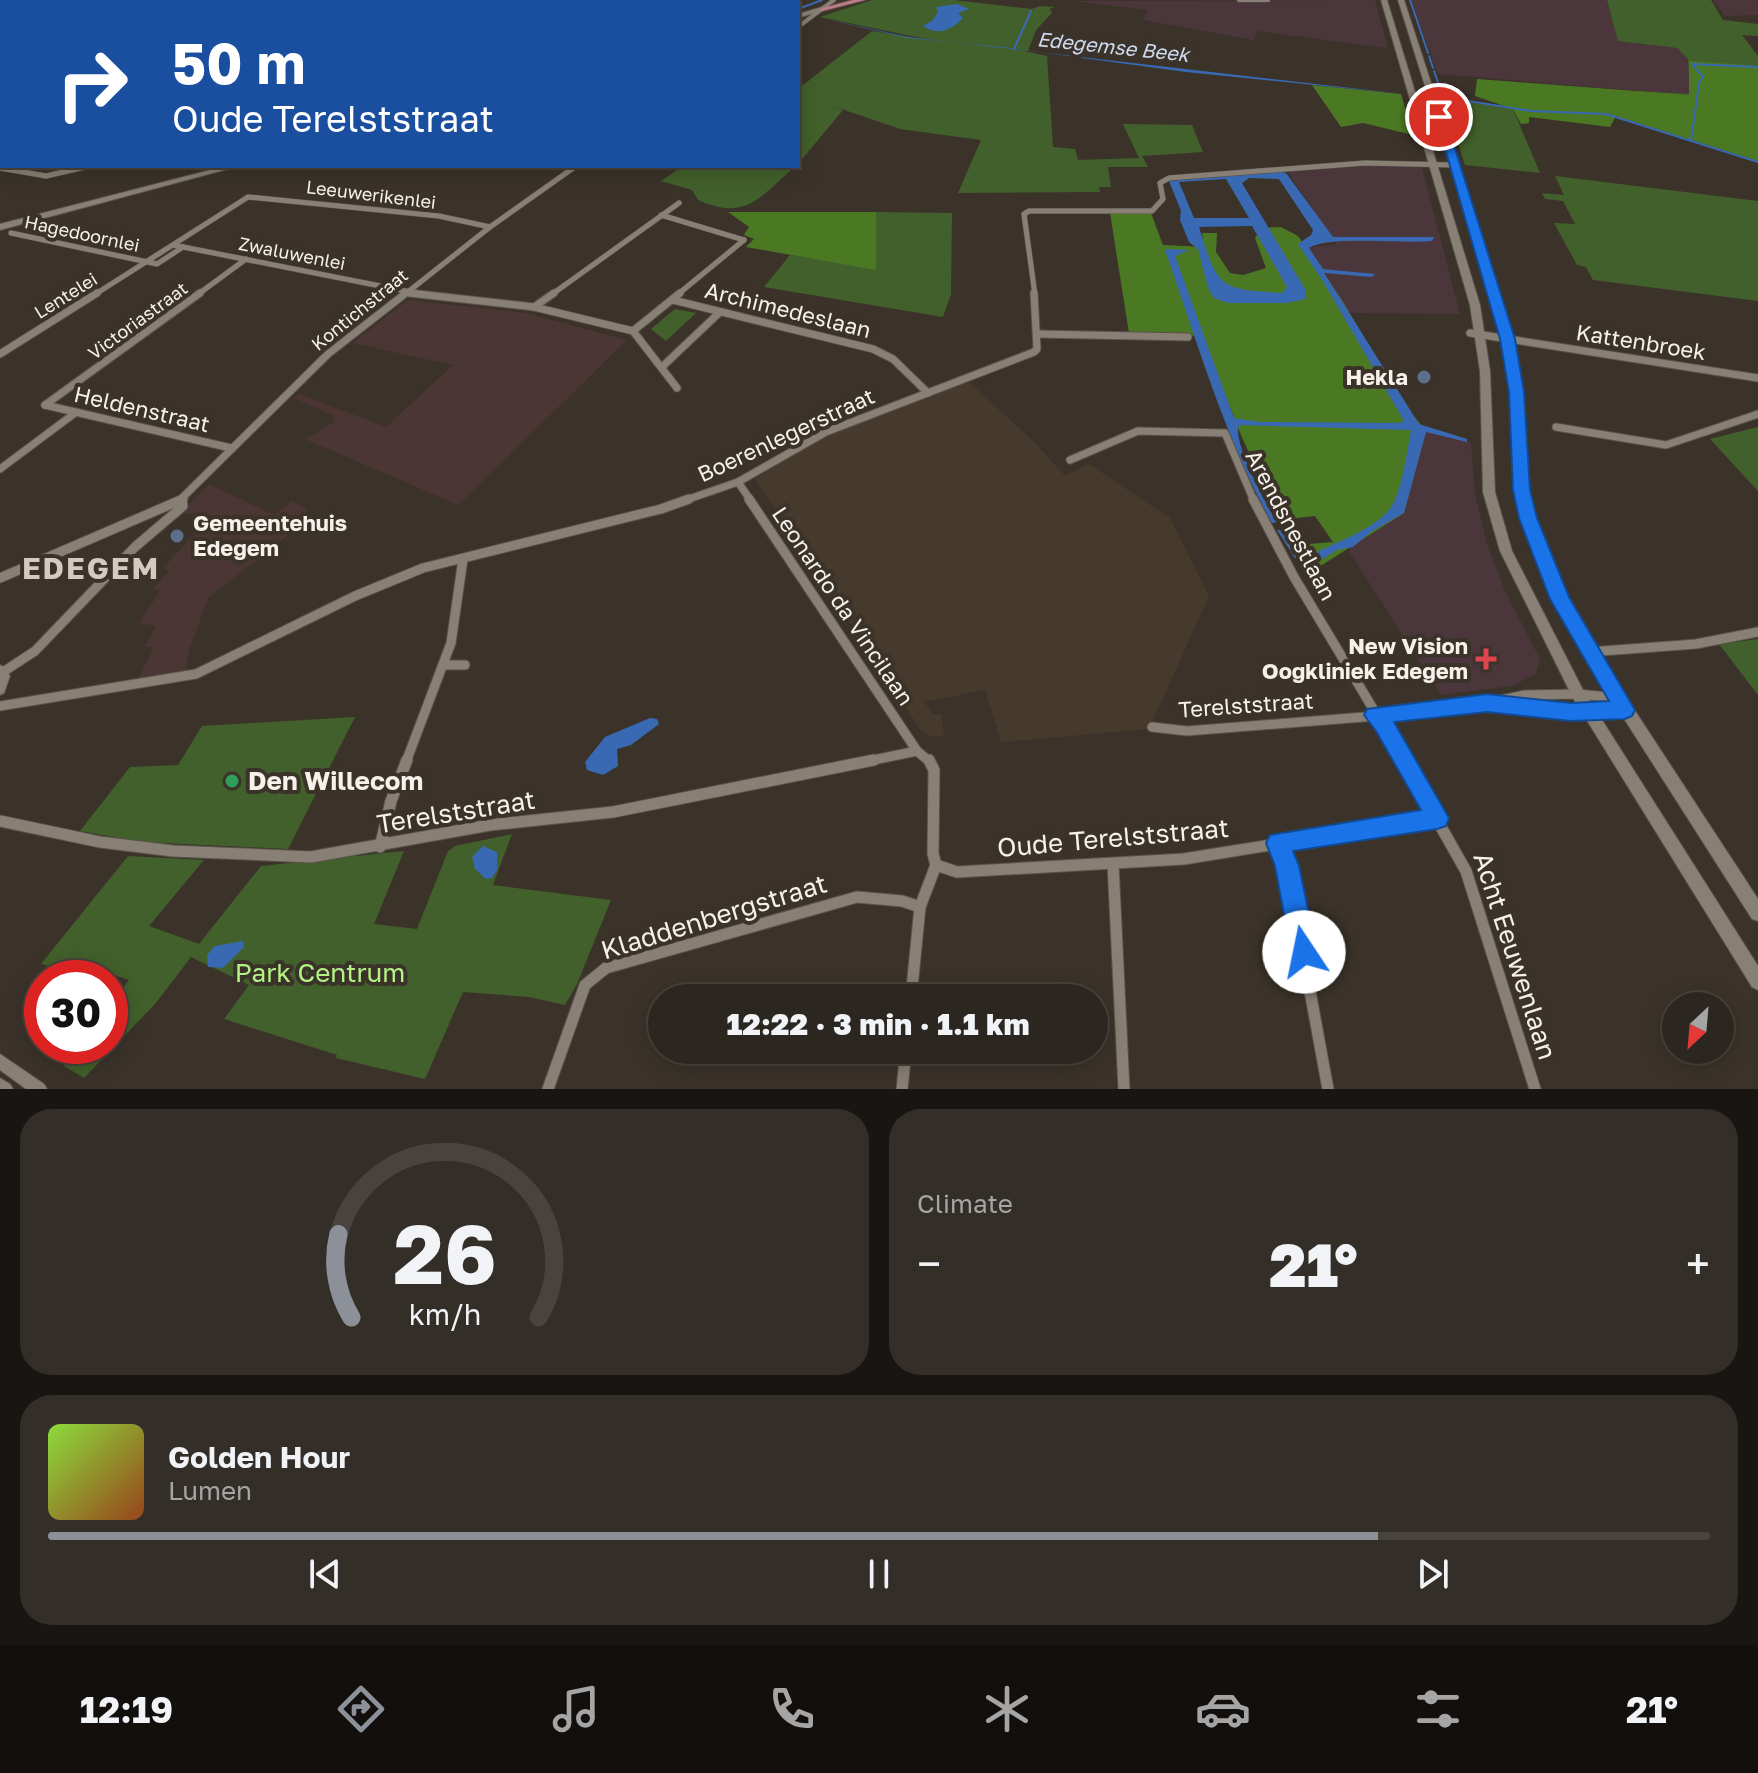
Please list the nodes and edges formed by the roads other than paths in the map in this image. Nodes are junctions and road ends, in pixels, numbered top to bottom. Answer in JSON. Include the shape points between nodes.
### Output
{"nodes":[{"id":1,"x":844,"y":0,"type":"edge"},
{"id":2,"x":862,"y":0,"type":"edge"},
{"id":3,"x":1239,"y":0,"type":"edge"},
{"id":4,"x":1268,"y":0,"type":"edge"},
{"id":5,"x":1384,"y":0,"type":"edge"},
{"id":6,"x":1401,"y":0,"type":"edge"},
{"id":7,"x":832,"y":3,"type":"edge"},
{"id":8,"x":819,"y":12,"type":"junction"},
{"id":9,"x":800,"y":16,"type":"edge"},
{"id":10,"x":800,"y":16,"type":"edge"},
{"id":11,"x":810,"y":19,"type":"junction"},
{"id":12,"x":800,"y":26,"type":"edge"},
{"id":13,"x":1433,"y":162,"type":"junction"},
{"id":14,"x":1455,"y":165,"type":"junction"},
{"id":15,"x":0,"y":168,"type":"edge"},
{"id":16,"x":80,"y":168,"type":"edge"},
{"id":17,"x":227,"y":168,"type":"edge"},
{"id":18,"x":573,"y":168,"type":"edge"},
{"id":19,"x":248,"y":197,"type":"joint"},
{"id":20,"x":679,"y":203,"type":"dead end"},
{"id":21,"x":661,"y":215,"type":"junction"},
{"id":22,"x":0,"y":227,"type":"edge"},
{"id":23,"x":490,"y":227,"type":"junction"},
{"id":24,"x":11,"y":233,"type":"dead end"},
{"id":25,"x":173,"y":245,"type":"junction"},
{"id":26,"x":184,"y":247,"type":"junction"},
{"id":27,"x":246,"y":259,"type":"junction"},
{"id":28,"x":147,"y":262,"type":"junction"},
{"id":29,"x":406,"y":292,"type":"junction"},
{"id":30,"x":673,"y":300,"type":"junction"},
{"id":31,"x":534,"y":307,"type":"junction"},
{"id":32,"x":720,"y":312,"type":"junction"},
{"id":33,"x":633,"y":331,"type":"junction"},
{"id":34,"x":1475,"y":333,"type":"junction"},
{"id":35,"x":1038,"y":334,"type":"junction"},
{"id":36,"x":1188,"y":337,"type":"dead end"},
{"id":37,"x":1513,"y":339,"type":"junction"},
{"id":38,"x":0,"y":354,"type":"edge"},
{"id":39,"x":663,"y":366,"type":"junction"},
{"id":40,"x":1758,"y":378,"type":"edge"},
{"id":41,"x":677,"y":388,"type":"dead end"},
{"id":42,"x":928,"y":393,"type":"junction"},
{"id":43,"x":45,"y":405,"type":"joint"},
{"id":44,"x":75,"y":413,"type":"junction"},
{"id":45,"x":1758,"y":414,"type":"edge"},
{"id":46,"x":1556,"y":427,"type":"dead end"},
{"id":47,"x":231,"y":448,"type":"junction"},
{"id":48,"x":1070,"y":460,"type":"dead end"},
{"id":49,"x":0,"y":469,"type":"edge"},
{"id":50,"x":738,"y":482,"type":"junction"},
{"id":51,"x":182,"y":500,"type":"junction"},
{"id":52,"x":463,"y":559,"type":"junction"},
{"id":53,"x":0,"y":578,"type":"edge"},
{"id":54,"x":1758,"y":632,"type":"edge"},
{"id":55,"x":1589,"y":652,"type":"junction"},
{"id":56,"x":444,"y":665,"type":"junction"},
{"id":57,"x":465,"y":665,"type":"dead end"},
{"id":58,"x":2,"y":671,"type":"edge"},
{"id":59,"x":0,"y":690,"type":"edge"},
{"id":60,"x":1578,"y":694,"type":"junction"},
{"id":61,"x":1487,"y":703,"type":"junction"},
{"id":62,"x":1621,"y":704,"type":"junction"},
{"id":63,"x":0,"y":706,"type":"edge"},
{"id":64,"x":1589,"y":712,"type":"junction"},
{"id":65,"x":1375,"y":715,"type":"junction"},
{"id":66,"x":1152,"y":727,"type":"dead end"},
{"id":67,"x":917,"y":751,"type":"junction"},
{"id":68,"x":1437,"y":818,"type":"junction"},
{"id":69,"x":0,"y":821,"type":"edge"},
{"id":70,"x":1278,"y":843,"type":"junction"},
{"id":71,"x":380,"y":847,"type":"junction"},
{"id":72,"x":1113,"y":864,"type":"junction"},
{"id":73,"x":936,"y":865,"type":"junction"},
{"id":74,"x":920,"y":907,"type":"junction"},
{"id":75,"x":1758,"y":913,"type":"edge"},
{"id":76,"x":1758,"y":981,"type":"edge"},
{"id":77,"x":912,"y":984,"type":"edge"},
{"id":78,"x":0,"y":1061,"type":"edge"},
{"id":79,"x":905,"y":1064,"type":"edge"},
{"id":80,"x":39,"y":1089,"type":"edge"},
{"id":81,"x":548,"y":1089,"type":"edge"},
{"id":82,"x":902,"y":1089,"type":"edge"},
{"id":83,"x":1124,"y":1089,"type":"edge"},
{"id":84,"x":1328,"y":1089,"type":"edge"},
{"id":85,"x":1535,"y":1089,"type":"edge"}],
"edges":[{"from":1,"to":8,"type":"highway"},
{"from":2,"to":7,"type":"highway"},
{"from":3,"to":4,"type":"street"},
{"from":5,"to":13,"type":"main road"},
{"from":6,"to":14,"type":"main road"},
{"from":7,"to":8,"type":"highway"},
{"from":8,"to":9,"type":"main road"},
{"from":8,"to":11,"type":"street"},
{"from":10,"to":11,"type":"street"},
{"from":11,"to":12,"type":"street"},
{"from":13,"to":14,"type":"street"},
{"from":13,"to":34,"type":"main road","via":[[1475,305]]},
{"from":13,"to":35,"type":"street","via":[[1169,178],[1160,183],[1163,199],[1152,211],[1029,211],[1024,214]]},
{"from":14,"to":37,"type":"main road"},
{"from":15,"to":16,"type":"street","via":[[46,176]]},
{"from":17,"to":22,"type":"main road"},
{"from":18,"to":23,"type":"street","name":"Kontichstraat"},
{"from":19,"to":23,"type":"street","name":"Leeuwerikenlei","via":[[439,216]]},
{"from":19,"to":25,"type":"street","name":"Lentelei"},
{"from":20,"to":21,"type":"street"},
{"from":21,"to":30,"type":"street","via":[[744,240]]},
{"from":21,"to":31,"type":"street"},
{"from":23,"to":29,"type":"street","name":"Kontichstraat"},
{"from":24,"to":28,"type":"street","name":"Hagedoornlei"},
{"from":25,"to":26,"type":"street","name":"Zwaluwenlei"},
{"from":25,"to":28,"type":"street","name":"Lentelei"},
{"from":26,"to":27,"type":"street","name":"Zwaluwenlei"},
{"from":26,"to":28,"type":"street","name":"Lentelei","via":[[157,264]]},
{"from":27,"to":29,"type":"street","name":"Zwaluwenlei"},
{"from":27,"to":43,"type":"street","name":"Victoriastraat"},
{"from":28,"to":38,"type":"street","name":"Lentelei"},
{"from":29,"to":31,"type":"street","name":"Zwaluwenlei"},
{"from":29,"to":47,"type":"street","name":"Kontichstraat","via":[[328,354]]},
{"from":30,"to":32,"type":"street","name":"Archimedeslaan"},
{"from":30,"to":33,"type":"street"},
{"from":31,"to":33,"type":"street","name":"Zwaluwenlei"},
{"from":32,"to":39,"type":"street"},
{"from":32,"to":42,"type":"street","name":"Archimedeslaan","via":[[873,349],[893,359]]},
{"from":33,"to":39,"type":"street"},
{"from":34,"to":37,"type":"street","name":"Kattenbroek"},
{"from":34,"to":60,"type":"main road","via":[[1488,413],[1489,492],[1506,551]]},
{"from":35,"to":36,"type":"street"},
{"from":35,"to":42,"type":"street","name":"Boerenlegerstraat","via":[[1034,352]]},
{"from":37,"to":40,"type":"street","name":"Kattenbroek"},
{"from":37,"to":55,"type":"main road","via":[[1521,490],[1560,599]]},
{"from":39,"to":41,"type":"street"},
{"from":42,"to":50,"type":"street","name":"Boerenlegerstraat","via":[[814,438]]},
{"from":43,"to":44,"type":"street","name":"Heldenstraat"},
{"from":44,"to":47,"type":"street","name":"Heldenstraat"},
{"from":44,"to":49,"type":"street"},
{"from":45,"to":46,"type":"street","via":[[1666,445]]},
{"from":47,"to":51,"type":"street","name":"Kontichstraat"},
{"from":48,"to":65,"type":"street","name":"Arendsnestlaan","via":[[1138,431],[1225,433],[1241,478]]},
{"from":50,"to":52,"type":"street","name":"Boerenlegerstraat","via":[[661,509]]},
{"from":50,"to":67,"type":"street","name":"Leonardo da Vincilaan"},
{"from":51,"to":53,"type":"street"},
{"from":51,"to":58,"type":"street","name":"Kontichstraat","via":[[183,506],[135,547],[35,651]]},
{"from":52,"to":56,"type":"street"},
{"from":52,"to":63,"type":"street","name":"Boerenlegerstraat","via":[[377,587],[196,674]]},
{"from":54,"to":55,"type":"street","via":[[1696,644]]},
{"from":55,"to":62,"type":"main road"},
{"from":56,"to":57,"type":"street"},
{"from":56,"to":71,"type":"street","via":[[391,801]]},
{"from":58,"to":59,"type":"street"},
{"from":60,"to":61,"type":"street","name":"Terelststraat","via":[[1525,695]]},
{"from":60,"to":62,"type":"street","name":"Terelststraat"},
{"from":60,"to":64,"type":"main road"},
{"from":61,"to":64,"type":"street","name":"Terelststraat"},
{"from":61,"to":65,"type":"street","name":"Terelststraat"},
{"from":62,"to":64,"type":"street","name":"Terelststraat"},
{"from":62,"to":75,"type":"main road"},
{"from":64,"to":76,"type":"main road"},
{"from":65,"to":66,"type":"street","name":"Terelststraat","via":[[1187,731]]},
{"from":65,"to":68,"type":"street","name":"Acht Eeuwenlaan"},
{"from":67,"to":71,"type":"street","name":"Terelststraat","via":[[613,812],[490,825]]},
{"from":67,"to":73,"type":"street","name":"Leonardo da Vincilaan","via":[[928,757],[934,770]]},
{"from":68,"to":70,"type":"street","name":"Oude Terelststraat"},
{"from":68,"to":85,"type":"street","name":"Acht Eeuwenlaan","via":[[1473,889]]},
{"from":69,"to":71,"type":"street","name":"Terelststraat","via":[[173,851],[291,858]]},
{"from":70,"to":72,"type":"street","name":"Oude Terelststraat","via":[[1184,859]]},
{"from":70,"to":84,"type":"street","via":[[1287,866]]},
{"from":72,"to":73,"type":"street","name":"Oude Terelststraat","via":[[957,872]]},
{"from":72,"to":83,"type":"street"},
{"from":73,"to":74,"type":"street"},
{"from":74,"to":77,"type":"street"},
{"from":74,"to":81,"type":"street","name":"Kladdenbergstraat","via":[[857,897],[606,968],[585,985]]},
{"from":78,"to":80,"type":"street"},
{"from":79,"to":82,"type":"street"}]}
